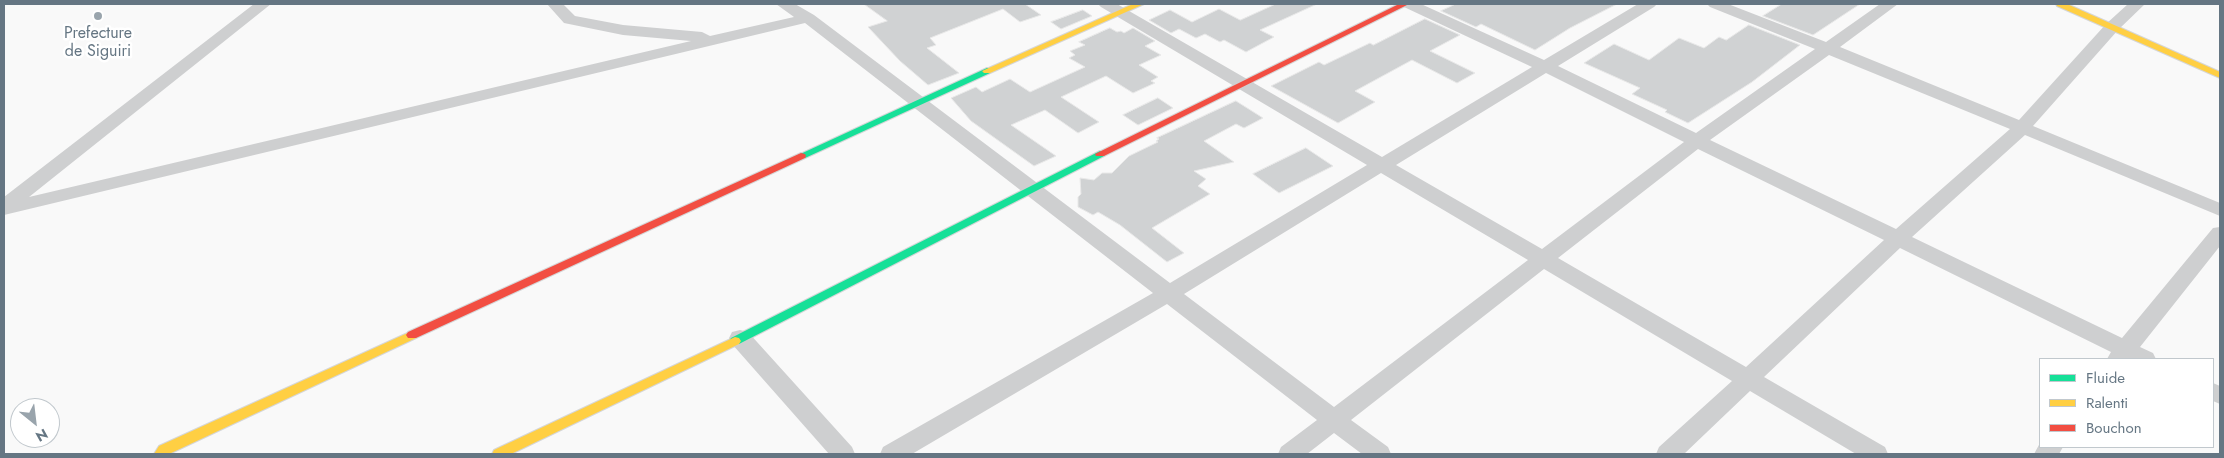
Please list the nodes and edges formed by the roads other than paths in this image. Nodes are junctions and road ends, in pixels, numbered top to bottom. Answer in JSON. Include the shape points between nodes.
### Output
{"nodes":[{"id":1,"x":263,"y":4,"type":"edge"},
{"id":2,"x":555,"y":4,"type":"edge"},
{"id":3,"x":786,"y":4,"type":"edge"},
{"id":4,"x":1140,"y":4,"type":"edge"},
{"id":5,"x":1404,"y":4,"type":"edge"},
{"id":6,"x":1409,"y":4,"type":"edge"},
{"id":7,"x":1649,"y":4,"type":"edge"},
{"id":8,"x":1715,"y":4,"type":"edge"},
{"id":9,"x":1890,"y":4,"type":"edge"},
{"id":10,"x":2060,"y":4,"type":"edge"},
{"id":11,"x":2137,"y":4,"type":"edge"},
{"id":12,"x":1113,"y":8,"type":"edge"},
{"id":13,"x":808,"y":18,"type":"junction"},
{"id":14,"x":2112,"y":27,"type":"junction"},
{"id":15,"x":719,"y":39,"type":"junction"},
{"id":16,"x":1830,"y":48,"type":"junction"},
{"id":17,"x":1544,"y":66,"type":"junction"},
{"id":18,"x":2220,"y":75,"type":"edge"},
{"id":19,"x":1242,"y":85,"type":"junction"},
{"id":20,"x":918,"y":102,"type":"junction"},
{"id":21,"x":2021,"y":129,"type":"junction"},
{"id":22,"x":1698,"y":140,"type":"junction"},
{"id":23,"x":1382,"y":165,"type":"junction"},
{"id":24,"x":1030,"y":189,"type":"junction"},
{"id":25,"x":4,"y":208,"type":"edge"},
{"id":26,"x":2220,"y":210,"type":"edge"},
{"id":27,"x":2220,"y":233,"type":"edge"},
{"id":28,"x":1897,"y":239,"type":"junction"},
{"id":29,"x":1542,"y":259,"type":"junction"},
{"id":30,"x":1167,"y":294,"type":"junction"},
{"id":31,"x":740,"y":338,"type":"junction"},
{"id":32,"x":2121,"y":354,"type":"edge"},
{"id":33,"x":2140,"y":358,"type":"edge"},
{"id":34,"x":1747,"y":378,"type":"junction"},
{"id":35,"x":1336,"y":420,"type":"junction"},
{"id":36,"x":160,"y":454,"type":"edge"},
{"id":37,"x":500,"y":454,"type":"edge"},
{"id":38,"x":843,"y":454,"type":"edge"},
{"id":39,"x":892,"y":454,"type":"edge"},
{"id":40,"x":1290,"y":454,"type":"edge"},
{"id":41,"x":1379,"y":454,"type":"edge"},
{"id":42,"x":1668,"y":454,"type":"edge"},
{"id":43,"x":1876,"y":454,"type":"edge"}],
"edges":[{"from":1,"to":25,"type":"street"},
{"from":2,"to":15,"type":"street","via":[[570,20],[623,30]]},
{"from":3,"to":13,"type":"street"},
{"from":4,"to":12,"type":"street"},
{"from":5,"to":19,"type":"street"},
{"from":6,"to":17,"type":"street"},
{"from":7,"to":17,"type":"street"},
{"from":8,"to":16,"type":"street"},
{"from":9,"to":16,"type":"street"},
{"from":10,"to":14,"type":"street"},
{"from":11,"to":14,"type":"street"},
{"from":12,"to":19,"type":"street"},
{"from":12,"to":20,"type":"street"},
{"from":13,"to":15,"type":"street"},
{"from":13,"to":20,"type":"street"},
{"from":14,"to":18,"type":"street"},
{"from":14,"to":21,"type":"street"},
{"from":15,"to":25,"type":"street"},
{"from":16,"to":21,"type":"street"},
{"from":16,"to":22,"type":"street"},
{"from":17,"to":22,"type":"street"},
{"from":17,"to":23,"type":"street"},
{"from":19,"to":23,"type":"street"},
{"from":19,"to":24,"type":"street"},
{"from":20,"to":24,"type":"street"},
{"from":20,"to":36,"type":"street"},
{"from":21,"to":26,"type":"street"},
{"from":21,"to":28,"type":"street"},
{"from":22,"to":28,"type":"street"},
{"from":22,"to":29,"type":"street"},
{"from":23,"to":29,"type":"street"},
{"from":23,"to":30,"type":"street"},
{"from":24,"to":30,"type":"street"},
{"from":24,"to":31,"type":"street"},
{"from":27,"to":32,"type":"street"},
{"from":28,"to":32,"type":"street"},
{"from":28,"to":34,"type":"street"},
{"from":29,"to":34,"type":"street"},
{"from":29,"to":35,"type":"street"},
{"from":30,"to":35,"type":"street"},
{"from":30,"to":39,"type":"street"},
{"from":31,"to":37,"type":"street"},
{"from":31,"to":38,"type":"street"},
{"from":32,"to":33,"type":"street"},
{"from":34,"to":42,"type":"street"},
{"from":34,"to":43,"type":"street"},
{"from":35,"to":40,"type":"street"},
{"from":35,"to":41,"type":"street"}]}
